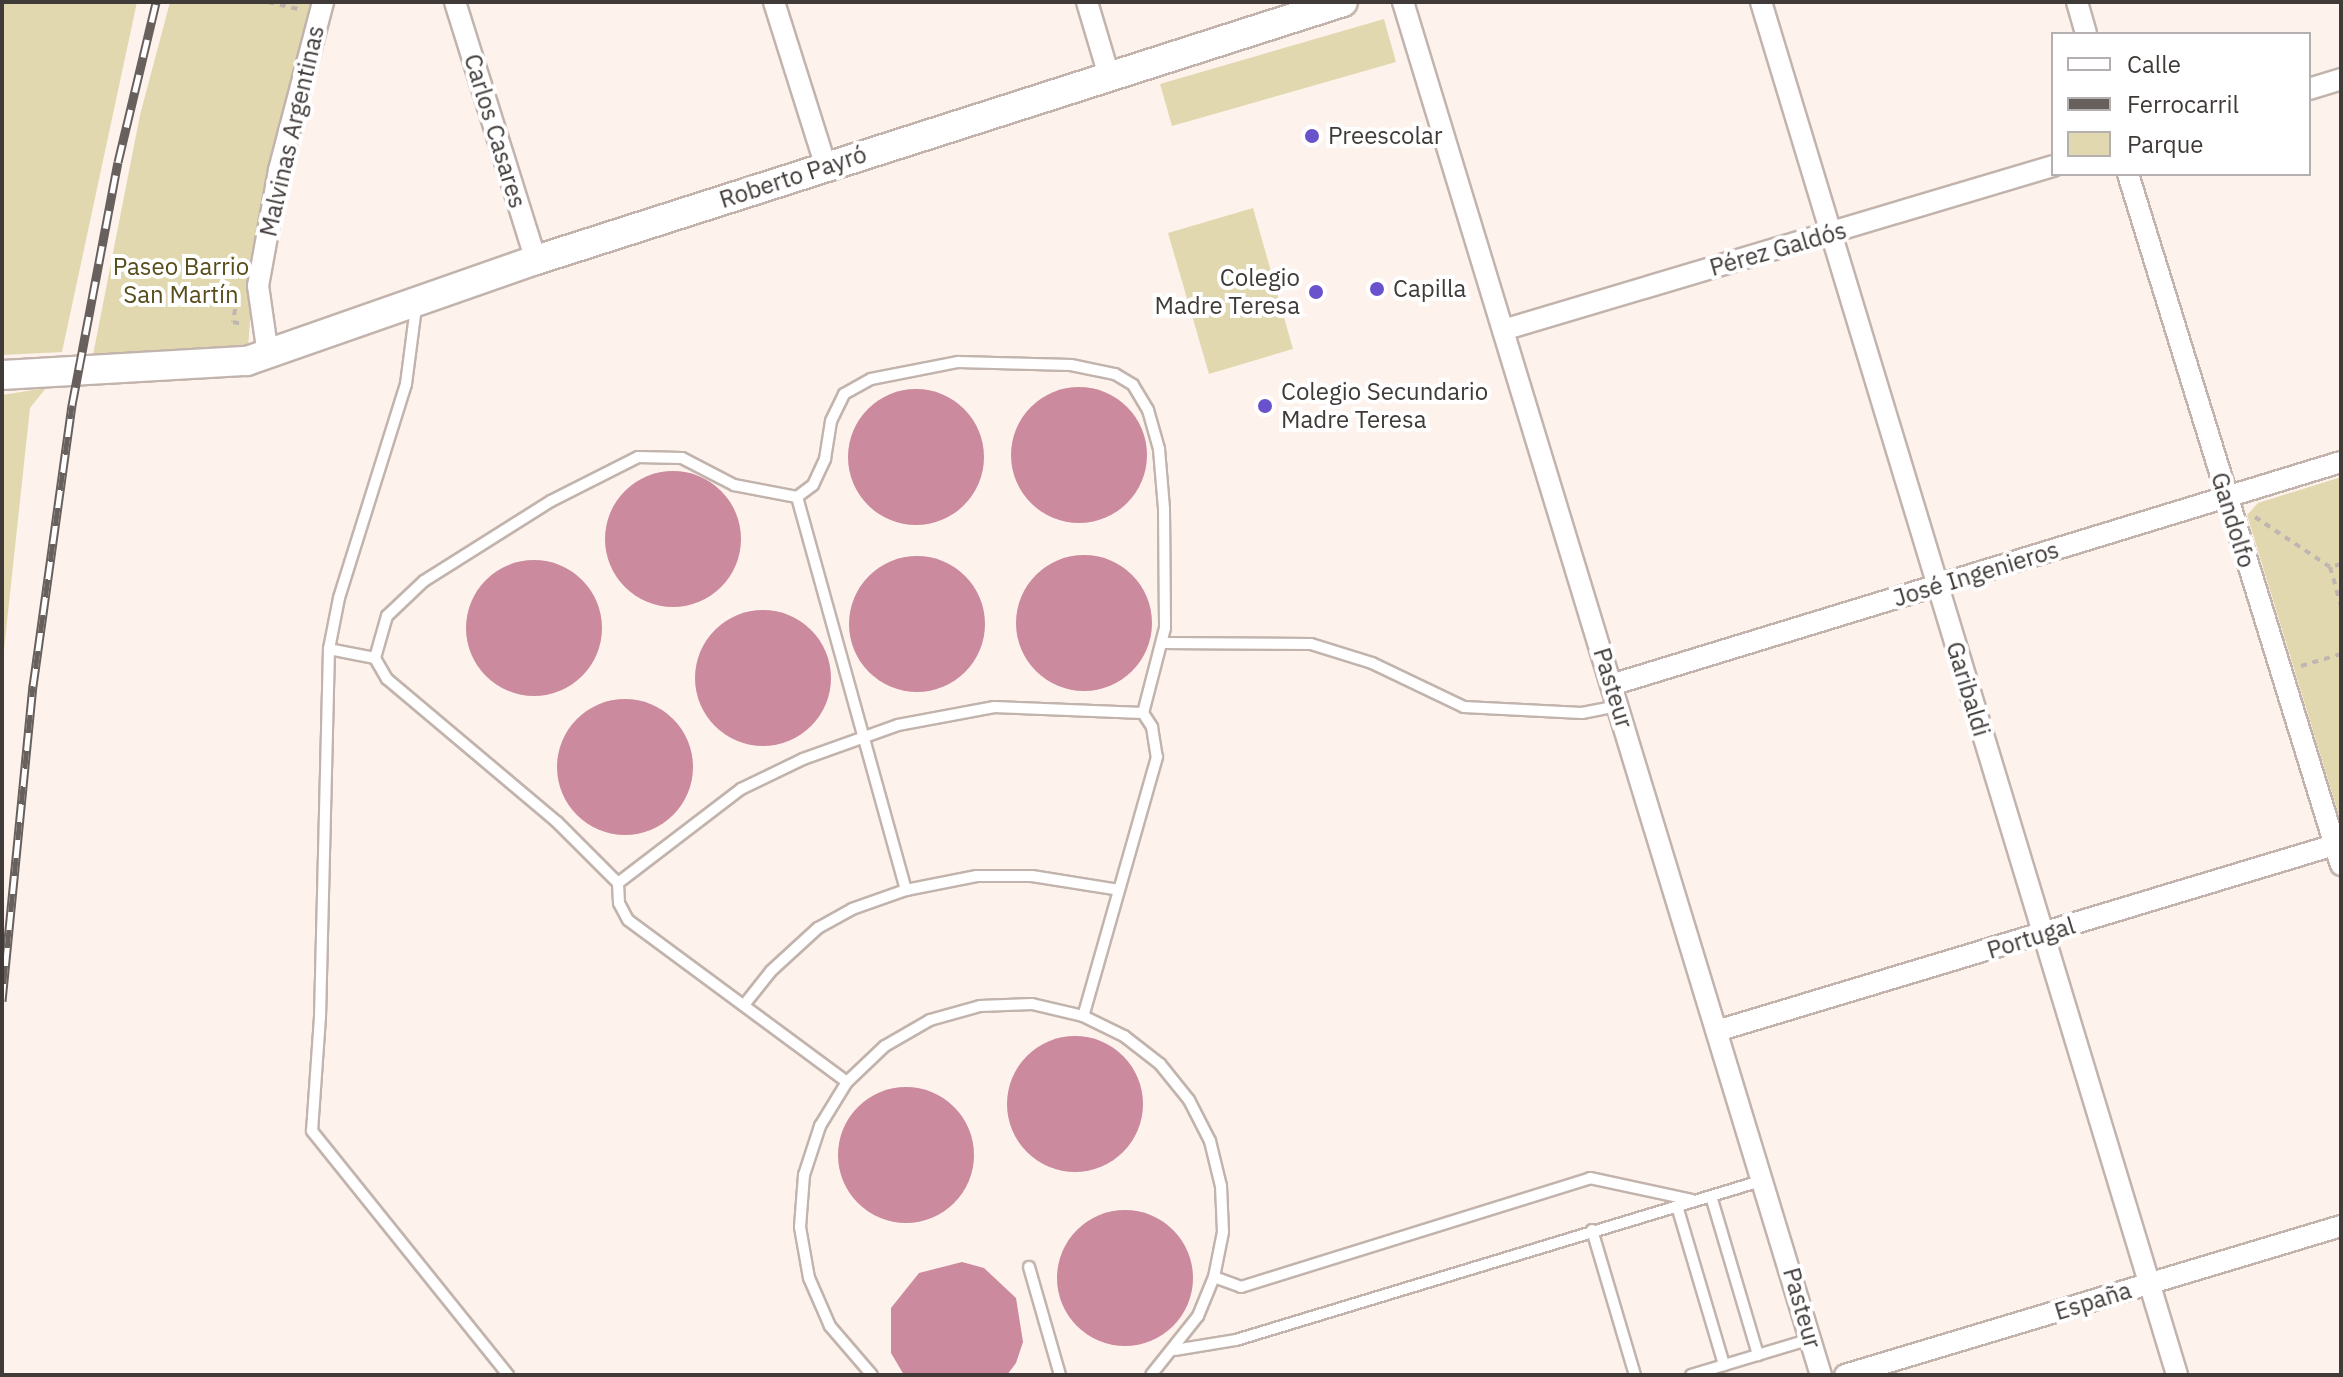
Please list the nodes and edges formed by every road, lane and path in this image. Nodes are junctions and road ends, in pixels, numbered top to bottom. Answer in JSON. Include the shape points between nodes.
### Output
{"nodes":[{"id":1,"x":268,"y":2,"type":"edge"},
{"id":2,"x":323,"y":2,"type":"edge"},
{"id":3,"x":455,"y":2,"type":"edge"},
{"id":4,"x":774,"y":2,"type":"edge"},
{"id":5,"x":1087,"y":2,"type":"edge"},
{"id":6,"x":1343,"y":2,"type":"edge"},
{"id":7,"x":1403,"y":2,"type":"edge"},
{"id":8,"x":1761,"y":2,"type":"edge"},
{"id":9,"x":2077,"y":2,"type":"edge"},
{"id":10,"x":299,"y":9,"type":"dead end"},
{"id":11,"x":2085,"y":32,"type":"edge"},
{"id":12,"x":1109,"y":76,"type":"junction"},
{"id":13,"x":2341,"y":79,"type":"edge"},
{"id":14,"x":2311,"y":88,"type":"edge"},
{"id":15,"x":826,"y":167,"type":"junction"},
{"id":16,"x":2051,"y":167,"type":"edge"},
{"id":17,"x":2129,"y":176,"type":"edge"},
{"id":18,"x":1831,"y":233,"type":"junction"},
{"id":19,"x":536,"y":260,"type":"junction"},
{"id":20,"x":417,"y":300,"type":"junction"},
{"id":21,"x":1503,"y":330,"type":"junction"},
{"id":22,"x":258,"y":358,"type":"junction"},
{"id":23,"x":2,"y":375,"type":"edge"},
{"id":24,"x":2341,"y":462,"type":"edge"},
{"id":25,"x":797,"y":497,"type":"junction"},
{"id":26,"x":2226,"y":497,"type":"junction"},
{"id":27,"x":2341,"y":564,"type":"edge"},
{"id":28,"x":2330,"y":567,"type":"junction"},
{"id":29,"x":1937,"y":586,"type":"junction"},
{"id":30,"x":2341,"y":606,"type":"edge"},
{"id":31,"x":1163,"y":643,"type":"junction"},
{"id":32,"x":329,"y":649,"type":"junction"},
{"id":33,"x":2341,"y":654,"type":"edge"},
{"id":34,"x":375,"y":658,"type":"junction"},
{"id":35,"x":2281,"y":672,"type":"junction"},
{"id":36,"x":1611,"y":685,"type":"junction"},
{"id":37,"x":1618,"y":706,"type":"junction"},
{"id":38,"x":1143,"y":713,"type":"junction"},
{"id":39,"x":864,"y":735,"type":"junction"},
{"id":40,"x":2338,"y":844,"type":"edge"},
{"id":41,"x":2341,"y":865,"type":"edge"},
{"id":42,"x":618,"y":883,"type":"junction"},
{"id":43,"x":906,"y":890,"type":"junction"},
{"id":44,"x":1119,"y":890,"type":"junction"},
{"id":45,"x":2043,"y":934,"type":"junction"},
{"id":46,"x":744,"y":1005,"type":"junction"},
{"id":47,"x":1083,"y":1016,"type":"junction"},
{"id":48,"x":1720,"y":1030,"type":"junction"},
{"id":49,"x":847,"y":1082,"type":"junction"},
{"id":50,"x":1764,"y":1180,"type":"junction"},
{"id":51,"x":1711,"y":1196,"type":"junction"},
{"id":52,"x":1694,"y":1201,"type":"junction"},
{"id":53,"x":1677,"y":1206,"type":"junction"},
{"id":54,"x":2341,"y":1226,"type":"edge"},
{"id":55,"x":1592,"y":1230,"type":"junction"},
{"id":56,"x":1029,"y":1267,"type":"dead end"},
{"id":57,"x":1214,"y":1277,"type":"junction"},
{"id":58,"x":2149,"y":1284,"type":"junction"},
{"id":59,"x":1811,"y":1339,"type":"junction"},
{"id":60,"x":1175,"y":1350,"type":"junction"},
{"id":61,"x":1758,"y":1355,"type":"junction"},
{"id":62,"x":1724,"y":1365,"type":"junction"},
{"id":63,"x":508,"y":1375,"type":"edge"},
{"id":64,"x":872,"y":1375,"type":"edge"},
{"id":65,"x":1060,"y":1375,"type":"edge"},
{"id":66,"x":1151,"y":1375,"type":"edge"},
{"id":67,"x":1635,"y":1375,"type":"edge"},
{"id":68,"x":1691,"y":1375,"type":"edge"},
{"id":69,"x":1821,"y":1375,"type":"edge"},
{"id":70,"x":1845,"y":1375,"type":"edge"},
{"id":71,"x":2177,"y":1375,"type":"edge"}],
"edges":[{"from":1,"to":10,"type":"path"},
{"from":2,"to":22,"type":"street","name":"Malvinas Argentinas","via":[[266,234]]},
{"from":3,"to":19,"type":"street","name":"Carlos Casares"},
{"from":4,"to":15,"type":"street"},
{"from":5,"to":12,"type":"street"},
{"from":6,"to":12,"type":"street","name":"Roberto Payró"},
{"from":7,"to":21,"type":"street","name":"Pasteur"},
{"from":8,"to":18,"type":"street","name":"Garibaldi"},
{"from":9,"to":11,"type":"street"},
{"from":12,"to":15,"type":"street","name":"Roberto Payró"},
{"from":13,"to":14,"type":"street"},
{"from":15,"to":19,"type":"street","name":"Roberto Payró"},
{"from":16,"to":18,"type":"street","name":"Pérez Galdós"},
{"from":17,"to":26,"type":"street","name":"Gandolfo"},
{"from":18,"to":21,"type":"street","name":"Pérez Galdós"},
{"from":18,"to":29,"type":"street","name":"Garibaldi"},
{"from":19,"to":20,"type":"street","name":"Roberto Payró"},
{"from":20,"to":22,"type":"street","name":"Roberto Payró"},
{"from":20,"to":32,"type":"lane","via":[[406,384],[339,598]]},
{"from":21,"to":36,"type":"street","name":"Pasteur"},
{"from":22,"to":23,"type":"street","name":"Roberto Payró","via":[[204,366]]},
{"from":24,"to":26,"type":"street","name":"José Ingenieros"},
{"from":25,"to":31,"type":"lane","via":[[813,485],[825,459],[831,421],[844,394],[871,379],[958,362],[1071,365],[1115,374],[1133,385],[1148,410],[1159,449]]},
{"from":25,"to":34,"type":"lane","via":[[734,485],[682,458],[638,457],[551,501],[424,581],[387,616]]},
{"from":25,"to":39,"type":"lane"},
{"from":26,"to":28,"type":"path"},
{"from":26,"to":29,"type":"street","name":"José Ingenieros"},
{"from":26,"to":35,"type":"street","name":"Gandolfo"},
{"from":27,"to":28,"type":"path"},
{"from":28,"to":30,"type":"path"},
{"from":29,"to":36,"type":"street","name":"José Ingenieros"},
{"from":29,"to":45,"type":"street","name":"Garibaldi"},
{"from":31,"to":37,"type":"lane","via":[[1311,644],[1372,663],[1464,707],[1582,713]]},
{"from":31,"to":38,"type":"lane"},
{"from":32,"to":34,"type":"lane"},
{"from":32,"to":63,"type":"lane","via":[[312,1131]]},
{"from":33,"to":35,"type":"path"},
{"from":34,"to":42,"type":"lane","via":[[387,679],[557,822]]},
{"from":35,"to":40,"type":"street","name":"Gandolfo"},
{"from":36,"to":37,"type":"street","name":"Pasteur"},
{"from":37,"to":48,"type":"street","name":"Pasteur"},
{"from":38,"to":39,"type":"lane","via":[[994,707],[946,713]]},
{"from":38,"to":44,"type":"lane","via":[[1152,727],[1157,757]]},
{"from":39,"to":42,"type":"lane","via":[[741,789]]},
{"from":39,"to":43,"type":"lane"},
{"from":40,"to":41,"type":"street","name":"Gandolfo"},
{"from":40,"to":45,"type":"street","name":"Portugal"},
{"from":42,"to":46,"type":"lane","via":[[619,903],[628,920]]},
{"from":43,"to":44,"type":"lane","via":[[977,876],[1032,876]]},
{"from":43,"to":46,"type":"lane","via":[[818,928],[771,971]]},
{"from":44,"to":47,"type":"lane"},
{"from":45,"to":48,"type":"street","name":"Portugal"},
{"from":45,"to":58,"type":"street","name":"Garibaldi"},
{"from":46,"to":49,"type":"lane"},
{"from":47,"to":49,"type":"lane","via":[[1032,1004],[980,1006],[930,1020],[885,1046]]},
{"from":47,"to":57,"type":"lane","via":[[1124,1036],[1160,1064],[1189,1100],[1210,1141],[1222,1216]]},
{"from":48,"to":50,"type":"street","name":"Pasteur"},
{"from":49,"to":64,"type":"lane","via":[[820,1126],[804,1175],[800,1227],[809,1278],[830,1326]]},
{"from":50,"to":51,"type":"lane"},
{"from":50,"to":59,"type":"street","name":"Pasteur"},
{"from":51,"to":52,"type":"lane"},
{"from":51,"to":61,"type":"lane"},
{"from":52,"to":53,"type":"lane"},
{"from":52,"to":57,"type":"lane","via":[[1590,1178],[1241,1287]]},
{"from":53,"to":55,"type":"lane"},
{"from":53,"to":62,"type":"lane"},
{"from":54,"to":58,"type":"street","name":"España"},
{"from":55,"to":60,"type":"lane","via":[[1236,1340]]},
{"from":55,"to":67,"type":"lane"},
{"from":56,"to":65,"type":"lane"},
{"from":57,"to":60,"type":"lane"},
{"from":58,"to":70,"type":"street","name":"España"},
{"from":58,"to":71,"type":"street","name":"Garibaldi"},
{"from":59,"to":61,"type":"lane"},
{"from":59,"to":69,"type":"street","name":"Pasteur"},
{"from":60,"to":66,"type":"lane"},
{"from":61,"to":62,"type":"lane"},
{"from":62,"to":68,"type":"lane"}]}
